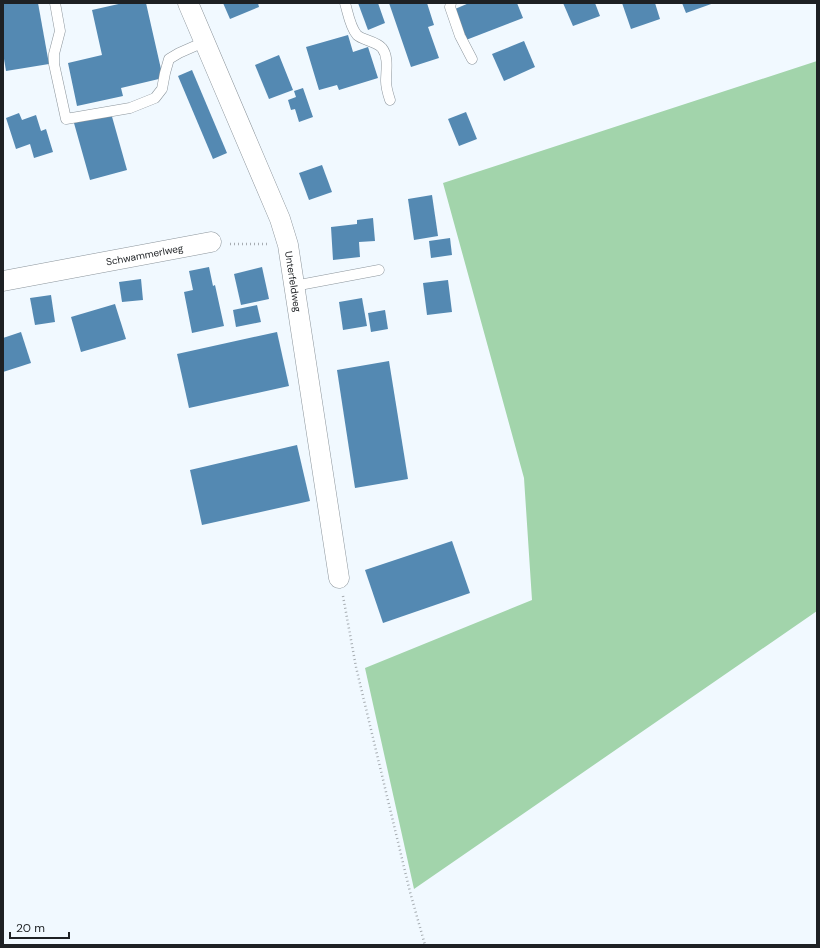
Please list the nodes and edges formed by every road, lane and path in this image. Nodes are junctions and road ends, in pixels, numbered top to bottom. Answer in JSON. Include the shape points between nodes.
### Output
{"nodes":[{"id":1,"x":55,"y":3,"type":"edge"},
{"id":2,"x":188,"y":3,"type":"edge"},
{"id":3,"x":345,"y":3,"type":"edge"},
{"id":4,"x":450,"y":3,"type":"edge"},
{"id":5,"x":204,"y":42,"type":"junction"},
{"id":6,"x":472,"y":59,"type":"dead end"},
{"id":7,"x":390,"y":100,"type":"dead end"},
{"id":8,"x":211,"y":242,"type":"joint"},
{"id":9,"x":288,"y":245,"type":"junction"},
{"id":10,"x":379,"y":270,"type":"dead end"},
{"id":11,"x":3,"y":281,"type":"edge"},
{"id":12,"x":294,"y":286,"type":"junction"},
{"id":13,"x":339,"y":578,"type":"joint"},
{"id":14,"x":425,"y":945,"type":"edge"}],
"edges":[{"from":1,"to":5,"type":"lane","via":[[60,31],[54,64],[66,119],[130,108],[155,98],[162,89],[169,59]]},
{"from":2,"to":5,"type":"street","name":"Unterfeldweg"},
{"from":3,"to":7,"type":"lane","via":[[350,23],[358,35],[376,44],[384,53]]},
{"from":4,"to":6,"type":"lane","via":[[460,36]]},
{"from":5,"to":9,"type":"street","name":"Unterfeldweg","via":[[280,220]]},
{"from":8,"to":9,"type":"path"},
{"from":8,"to":11,"type":"street","name":"Schwammerlweg"},
{"from":9,"to":12,"type":"street","name":"Unterfeldweg"},
{"from":10,"to":12,"type":"lane"},
{"from":12,"to":13,"type":"street","name":"Unterfeldweg"},
{"from":13,"to":14,"type":"path","via":[[356,667]]}]}
